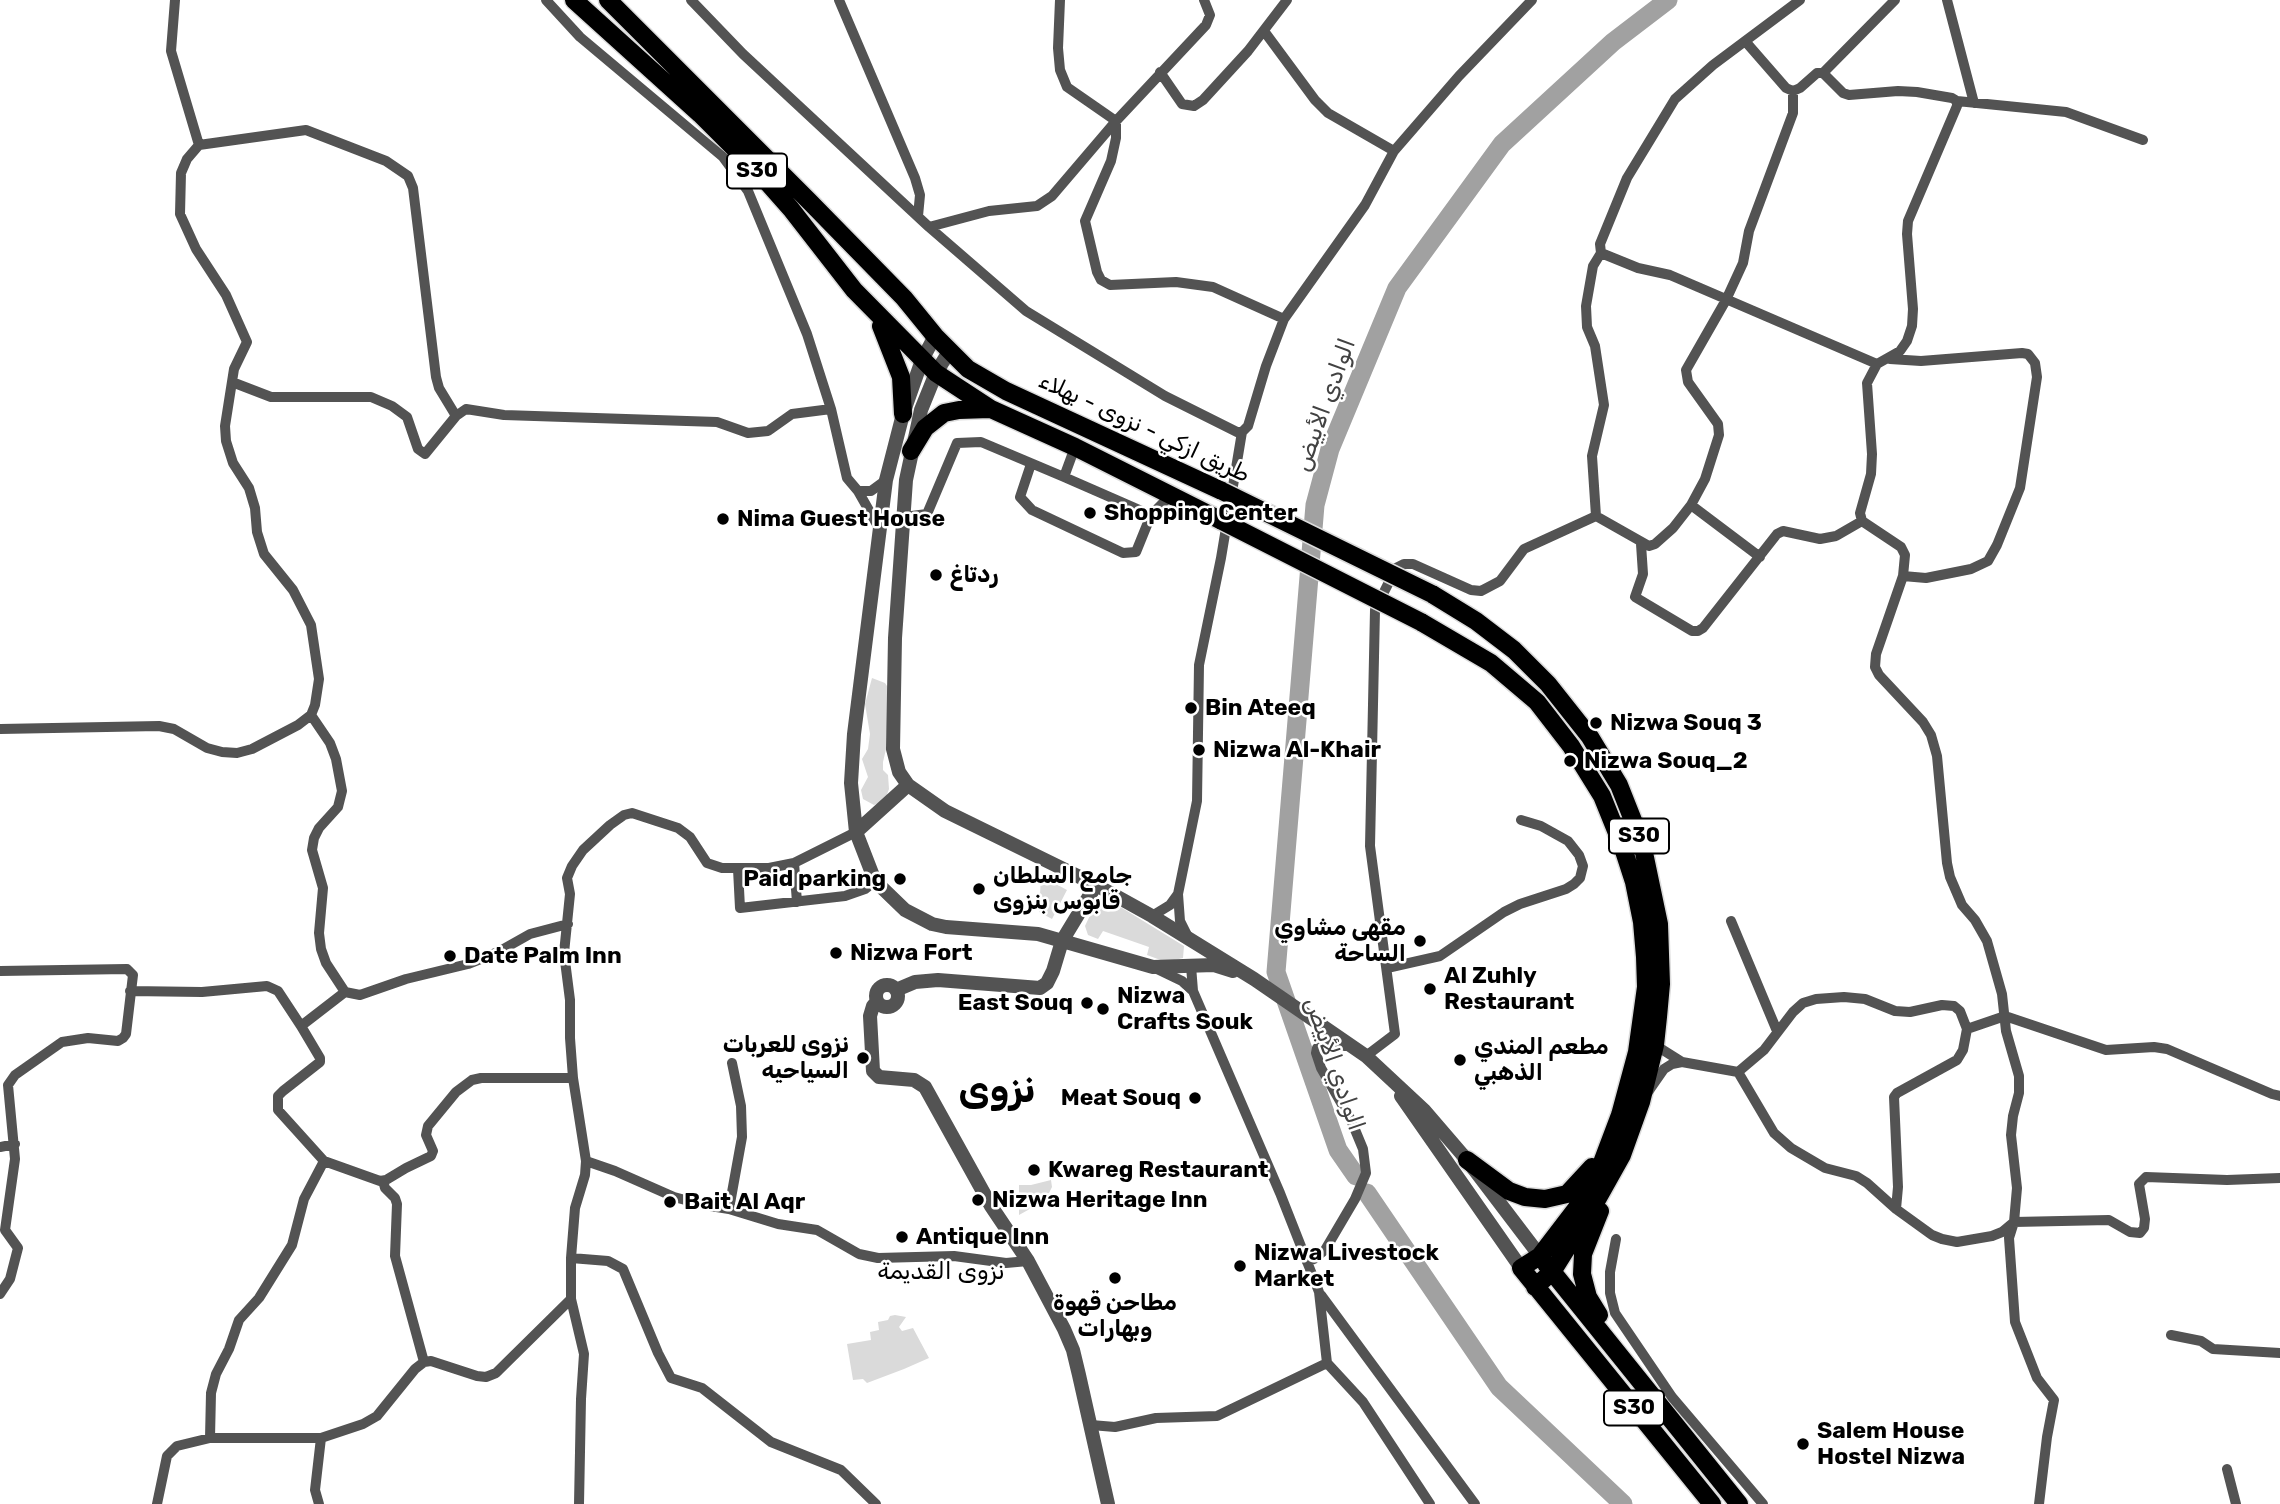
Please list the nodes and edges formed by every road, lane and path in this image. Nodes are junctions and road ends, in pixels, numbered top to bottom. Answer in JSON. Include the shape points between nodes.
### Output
{"nodes":[{"id":1,"x":175,"y":0,"type":"edge"},
{"id":2,"x":546,"y":0,"type":"edge"},
{"id":3,"x":574,"y":0,"type":"edge"},
{"id":4,"x":608,"y":0,"type":"edge"},
{"id":5,"x":691,"y":0,"type":"edge"},
{"id":6,"x":839,"y":0,"type":"edge"},
{"id":7,"x":1060,"y":0,"type":"edge"},
{"id":8,"x":1204,"y":0,"type":"edge"},
{"id":9,"x":1287,"y":0,"type":"edge"},
{"id":10,"x":1532,"y":0,"type":"edge"},
{"id":11,"x":1800,"y":0,"type":"edge"},
{"id":12,"x":1895,"y":0,"type":"edge"},
{"id":13,"x":1947,"y":0,"type":"edge"},
{"id":14,"x":1264,"y":31,"type":"junction"},
{"id":15,"x":1745,"y":41,"type":"junction"},
{"id":16,"x":1160,"y":72,"type":"junction"},
{"id":17,"x":1823,"y":73,"type":"junction"},
{"id":18,"x":1793,"y":91,"type":"junction"},
{"id":19,"x":1957,"y":101,"type":"junction"},
{"id":20,"x":1974,"y":103,"type":"junction"},
{"id":21,"x":1116,"y":121,"type":"junction"},
{"id":22,"x":2143,"y":140,"type":"dead end"},
{"id":23,"x":199,"y":145,"type":"junction"},
{"id":24,"x":1395,"y":151,"type":"junction"},
{"id":25,"x":918,"y":216,"type":"junction"},
{"id":26,"x":929,"y":227,"type":"junction"},
{"id":27,"x":1601,"y":253,"type":"junction"},
{"id":28,"x":1726,"y":300,"type":"junction"},
{"id":29,"x":873,"y":310,"type":"junction"},
{"id":30,"x":1283,"y":319,"type":"junction"},
{"id":31,"x":935,"y":336,"type":"junction"},
{"id":32,"x":950,"y":350,"type":"junction"},
{"id":33,"x":1890,"y":359,"type":"junction"},
{"id":34,"x":922,"y":360,"type":"junction"},
{"id":35,"x":1877,"y":364,"type":"junction"},
{"id":36,"x":936,"y":373,"type":"junction"},
{"id":37,"x":232,"y":382,"type":"junction"},
{"id":38,"x":831,"y":409,"type":"junction"},
{"id":39,"x":991,"y":409,"type":"junction"},
{"id":40,"x":903,"y":414,"type":"junction"},
{"id":41,"x":456,"y":416,"type":"junction"},
{"id":42,"x":1242,"y":432,"type":"junction"},
{"id":43,"x":1075,"y":447,"type":"junction"},
{"id":44,"x":911,"y":451,"type":"junction"},
{"id":45,"x":1031,"y":464,"type":"junction"},
{"id":46,"x":1064,"y":477,"type":"junction"},
{"id":47,"x":886,"y":480,"type":"junction"},
{"id":48,"x":858,"y":491,"type":"junction"},
{"id":49,"x":1170,"y":496,"type":"junction"},
{"id":50,"x":1691,"y":505,"type":"junction"},
{"id":51,"x":1151,"y":515,"type":"junction"},
{"id":52,"x":1596,"y":516,"type":"junction"},
{"id":53,"x":904,"y":517,"type":"junction"},
{"id":54,"x":1862,"y":521,"type":"junction"},
{"id":55,"x":880,"y":528,"type":"junction"},
{"id":56,"x":1641,"y":544,"type":"junction"},
{"id":57,"x":1760,"y":557,"type":"junction"},
{"id":58,"x":1903,"y":576,"type":"junction"},
{"id":59,"x":311,"y":715,"type":"junction"},
{"id":60,"x":0,"y":729,"type":"edge"},
{"id":61,"x":908,"y":785,"type":"junction"},
{"id":62,"x":1521,"y":820,"type":"dead end"},
{"id":63,"x":856,"y":832,"type":"junction"},
{"id":64,"x":794,"y":863,"type":"junction"},
{"id":65,"x":738,"y":869,"type":"junction"},
{"id":66,"x":875,"y":881,"type":"junction"},
{"id":67,"x":1096,"y":885,"type":"junction"},
{"id":68,"x":1178,"y":894,"type":"junction"},
{"id":69,"x":797,"y":902,"type":"junction"},
{"id":70,"x":1152,"y":916,"type":"junction"},
{"id":71,"x":1731,"y":921,"type":"dead end"},
{"id":72,"x":568,"y":924,"type":"junction"},
{"id":73,"x":1188,"y":937,"type":"junction"},
{"id":74,"x":1062,"y":941,"type":"junction"},
{"id":75,"x":1191,"y":966,"type":"junction"},
{"id":76,"x":1153,"y":967,"type":"junction"},
{"id":77,"x":1387,"y":968,"type":"junction"},
{"id":78,"x":0,"y":971,"type":"edge"},
{"id":79,"x":1254,"y":979,"type":"junction"},
{"id":80,"x":130,"y":991,"type":"junction"},
{"id":81,"x":1193,"y":991,"type":"junction"},
{"id":82,"x":345,"y":992,"type":"junction"},
{"id":83,"x":2004,"y":1016,"type":"junction"},
{"id":84,"x":301,"y":1026,"type":"junction"},
{"id":85,"x":1967,"y":1028,"type":"junction"},
{"id":86,"x":1777,"y":1031,"type":"junction"},
{"id":87,"x":1655,"y":1045,"type":"junction"},
{"id":88,"x":1366,"y":1056,"type":"junction"},
{"id":89,"x":1682,"y":1062,"type":"junction"},
{"id":90,"x":732,"y":1063,"type":"dead end"},
{"id":91,"x":1385,"y":1072,"type":"junction"},
{"id":92,"x":1738,"y":1072,"type":"junction"},
{"id":93,"x":573,"y":1077,"type":"junction"},
{"id":94,"x":2280,"y":1096,"type":"edge"},
{"id":95,"x":1641,"y":1102,"type":"junction"},
{"id":96,"x":1620,"y":1115,"type":"junction"},
{"id":97,"x":15,"y":1144,"type":"junction"},
{"id":98,"x":0,"y":1147,"type":"edge"},
{"id":99,"x":1622,"y":1155,"type":"junction"},
{"id":100,"x":1466,"y":1160,"type":"junction"},
{"id":101,"x":324,"y":1161,"type":"junction"},
{"id":102,"x":586,"y":1161,"type":"junction"},
{"id":103,"x":2280,"y":1178,"type":"edge"},
{"id":104,"x":383,"y":1181,"type":"junction"},
{"id":105,"x":729,"y":1209,"type":"junction"},
{"id":106,"x":1896,"y":1209,"type":"junction"},
{"id":107,"x":2014,"y":1222,"type":"junction"},
{"id":108,"x":1616,"y":1239,"type":"dead end"},
{"id":109,"x":1540,"y":1256,"type":"junction"},
{"id":110,"x":571,"y":1258,"type":"junction"},
{"id":111,"x":1028,"y":1261,"type":"junction"},
{"id":112,"x":1307,"y":1262,"type":"junction"},
{"id":113,"x":1521,"y":1268,"type":"junction"},
{"id":114,"x":1552,"y":1272,"type":"junction"},
{"id":115,"x":1535,"y":1287,"type":"junction"},
{"id":116,"x":1319,"y":1292,"type":"junction"},
{"id":117,"x":0,"y":1294,"type":"edge"},
{"id":118,"x":571,"y":1299,"type":"junction"},
{"id":119,"x":2171,"y":1335,"type":"dead end"},
{"id":120,"x":2280,"y":1353,"type":"edge"},
{"id":121,"x":424,"y":1362,"type":"junction"},
{"id":122,"x":1327,"y":1363,"type":"junction"},
{"id":123,"x":1629,"y":1364,"type":"junction"},
{"id":124,"x":1091,"y":1425,"type":"junction"},
{"id":125,"x":210,"y":1438,"type":"junction"},
{"id":126,"x":321,"y":1438,"type":"junction"},
{"id":127,"x":2227,"y":1469,"type":"dead end"},
{"id":128,"x":158,"y":1504,"type":"edge"},
{"id":129,"x":319,"y":1504,"type":"edge"},
{"id":130,"x":579,"y":1504,"type":"edge"},
{"id":131,"x":876,"y":1504,"type":"edge"},
{"id":132,"x":1108,"y":1504,"type":"edge"},
{"id":133,"x":1430,"y":1504,"type":"edge"},
{"id":134,"x":1475,"y":1504,"type":"edge"},
{"id":135,"x":1713,"y":1504,"type":"edge"},
{"id":136,"x":1739,"y":1504,"type":"edge"},
{"id":137,"x":1763,"y":1504,"type":"edge"},
{"id":138,"x":2039,"y":1504,"type":"edge"},
{"id":139,"x":2236,"y":1504,"type":"edge"}],
"edges":[{"from":1,"to":23,"type":"street","via":[[171,51]]},
{"from":2,"to":38,"type":"street","via":[[580,37],[723,157],[739,177],[807,334]]},
{"from":3,"to":29,"type":"main road","name":"طريق ازكي - نزوى - بهلاء","number":"S30","via":[[760,174]]},
{"from":4,"to":31,"type":"main road","name":"طريق ازكي - نزوى - بهلاء","number":"S30","via":[[904,298]]},
{"from":5,"to":25,"type":"street"},
{"from":6,"to":25,"type":"street","via":[[915,178],[920,195]]},
{"from":7,"to":21,"type":"street","via":[[1058,48],[1067,87]]},
{"from":8,"to":16,"type":"street","via":[[1210,15],[1206,25]]},
{"from":9,"to":14,"type":"street"},
{"from":10,"to":24,"type":"street"},
{"from":11,"to":15,"type":"street"},
{"from":12,"to":17,"type":"street"},
{"from":13,"to":20,"type":"street"},
{"from":14,"to":16,"type":"street","via":[[1194,106],[1182,104]]},
{"from":14,"to":24,"type":"street","via":[[1328,113]]},
{"from":15,"to":18,"type":"street"},
{"from":15,"to":27,"type":"street","via":[[1675,99],[1627,178],[1600,244]]},
{"from":16,"to":21,"type":"street"},
{"from":17,"to":18,"type":"street"},
{"from":17,"to":19,"type":"street","via":[[1849,95],[1917,92]]},
{"from":18,"to":28,"type":"street","via":[[1789,127]]},
{"from":19,"to":20,"type":"street"},
{"from":19,"to":33,"type":"street","via":[[1908,221],[1912,326],[1907,341]]},
{"from":20,"to":22,"type":"street","via":[[2066,112]]},
{"from":21,"to":26,"type":"street","via":[[1052,197],[1037,206],[989,211]]},
{"from":21,"to":30,"type":"street","via":[[1111,161],[1085,221],[1101,280],[1110,285],[1176,282],[1213,287]]},
{"from":23,"to":37,"type":"street","via":[[181,173],[180,214],[247,342]]},
{"from":23,"to":41,"type":"street","via":[[306,130],[386,161],[408,176],[436,377]]},
{"from":24,"to":30,"type":"street","via":[[1365,205]]},
{"from":25,"to":26,"type":"street"},
{"from":26,"to":42,"type":"street","via":[[1038,320],[1164,396]]},
{"from":27,"to":28,"type":"street","via":[[1670,275]]},
{"from":27,"to":52,"type":"street","via":[[1593,266],[1586,306],[1604,405],[1592,456]]},
{"from":28,"to":35,"type":"street"},
{"from":28,"to":50,"type":"street","via":[[1686,370],[1688,382],[1718,424],[1719,435]]},
{"from":29,"to":34,"type":"main road","name":"طريق ازكي - نزوى - بهلاء","number":"S30"},
{"from":29,"to":40,"type":"main road","via":[[901,377]]},
{"from":30,"to":42,"type":"street","via":[[1248,426]]},
{"from":31,"to":32,"type":"main road","name":"طريق ازكي - نزوى - بهلاء","number":"S30"},
{"from":31,"to":34,"type":"street"},
{"from":32,"to":36,"type":"street"},
{"from":32,"to":87,"type":"main road","name":"طريق ازكي - نزوى - بهلاء","number":"S30","bridge":true,"via":[[975,373],[1006,391],[1432,594],[1514,650],[1590,737],[1619,785],[1642,842],[1659,924],[1661,984]]},
{"from":33,"to":35,"type":"street"},
{"from":33,"to":58,"type":"street","via":[[2022,353],[2035,363],[2037,377],[2020,488],[1988,561],[1926,578]]},
{"from":34,"to":36,"type":"main road","name":"طريق ازكي - نزوى - بهلاء","number":"S30"},
{"from":34,"to":40,"type":"street"},
{"from":35,"to":54,"type":"street","via":[[1867,383],[1872,454]]},
{"from":36,"to":39,"type":"main road","name":"طريق ازكي - نزوى - بهلاء","number":"S30"},
{"from":36,"to":44,"type":"street"},
{"from":37,"to":41,"type":"street","via":[[271,397],[371,397],[407,417],[418,449],[425,454]]},
{"from":37,"to":59,"type":"street","via":[[225,426],[233,463],[249,488],[264,554],[293,590],[311,625],[319,679]]},
{"from":38,"to":41,"type":"street","via":[[792,414],[768,431],[748,433],[717,422],[687,420],[504,415],[466,409]]},
{"from":38,"to":48,"type":"street","via":[[847,478]]},
{"from":39,"to":43,"type":"main road","name":"طريق ازكي - نزوى - بهلاء","number":"S30"},
{"from":39,"to":44,"type":"main road","via":[[944,413],[925,428]]},
{"from":40,"to":47,"type":"street"},
{"from":42,"to":68,"type":"street","via":[[1199,665],[1197,802]]},
{"from":43,"to":46,"type":"street"},
{"from":43,"to":49,"type":"main road","name":"طريق ازكي - نزوى - بهلاء","number":"S30"},
{"from":44,"to":53,"type":"street"},
{"from":45,"to":46,"type":"street"},
{"from":45,"to":51,"type":"street","via":[[1020,497],[1031,510],[1123,553],[1136,552]]},
{"from":45,"to":53,"type":"street","via":[[981,442],[957,443],[927,514]]},
{"from":46,"to":51,"type":"street"},
{"from":47,"to":48,"type":"street","via":[[871,491]]},
{"from":47,"to":55,"type":"street"},
{"from":48,"to":55,"type":"street"},
{"from":49,"to":51,"type":"street"},
{"from":49,"to":96,"type":"main road","name":"طريق ازكي - نزوى - بهلاء","number":"S30","bridge":true,"via":[[1420,622],[1491,663],[1537,702],[1571,746],[1602,796],[1623,848],[1642,922],[1646,987],[1637,1052]]},
{"from":50,"to":56,"type":"street","via":[[1668,535],[1655,544]]},
{"from":50,"to":57,"type":"street"},
{"from":52,"to":56,"type":"street"},
{"from":52,"to":77,"type":"street","via":[[1524,549],[1500,581],[1481,591],[1404,564],[1396,568],[1375,610],[1370,846]]},
{"from":53,"to":61,"type":"street","via":[[893,749]]},
{"from":54,"to":57,"type":"street","via":[[1836,537],[1783,531]]},
{"from":54,"to":58,"type":"street","via":[[1901,547]]},
{"from":55,"to":63,"type":"street","via":[[851,774]]},
{"from":56,"to":57,"type":"street","via":[[1643,574],[1636,597],[1692,631],[1703,628]]},
{"from":58,"to":83,"type":"street","via":[[1875,667],[1931,735],[1950,877],[1962,905],[1987,941]]},
{"from":59,"to":60,"type":"street","via":[[252,749],[237,752],[207,747],[159,726]]},
{"from":59,"to":82,"type":"street","via":[[330,743],[342,792],[338,807],[319,828],[312,850],[323,888],[321,949]]},
{"from":61,"to":63,"type":"street"},
{"from":61,"to":67,"type":"street","via":[[945,811]]},
{"from":62,"to":77,"type":"street","via":[[1568,841],[1583,866],[1574,884],[1504,912],[1440,956]]},
{"from":63,"to":64,"type":"street"},
{"from":63,"to":66,"type":"street"},
{"from":64,"to":65,"type":"street"},
{"from":64,"to":69,"type":"street"},
{"from":65,"to":69,"type":"street","via":[[740,908]]},
{"from":65,"to":72,"type":"street","via":[[707,863],[678,828],[639,814],[624,815],[583,850],[572,866],[567,878]]},
{"from":66,"to":69,"type":"street","via":[[845,896]]},
{"from":66,"to":74,"type":"street","via":[[923,921],[1038,934]]},
{"from":67,"to":70,"type":"street"},
{"from":67,"to":74,"type":"street"},
{"from":68,"to":70,"type":"street"},
{"from":68,"to":73,"type":"street","via":[[1180,922]]},
{"from":70,"to":73,"type":"street"},
{"from":71,"to":86,"type":"street"},
{"from":72,"to":82,"type":"street","via":[[530,934],[468,964],[359,995]]},
{"from":72,"to":93,"type":"street","via":[[564,953]]},
{"from":73,"to":75,"type":"street","via":[[1193,950]]},
{"from":73,"to":79,"type":"street"},
{"from":74,"to":76,"type":"street"},
{"from":74,"to":111,"type":"street","via":[[1053,971],[1040,988],[915,982],[896,990],[898,1000],[893,1005],[877,1002],[870,1016],[873,1071],[879,1077],[914,1080],[925,1087],[991,1206]]},
{"from":75,"to":76,"type":"street"},
{"from":75,"to":79,"type":"street","via":[[1225,968]]},
{"from":75,"to":81,"type":"street"},
{"from":76,"to":81,"type":"street"},
{"from":77,"to":88,"type":"street","via":[[1395,1034]]},
{"from":78,"to":80,"type":"street","via":[[128,969],[133,975]]},
{"from":79,"to":88,"type":"street"},
{"from":80,"to":84,"type":"street","via":[[212,992],[267,986],[278,991]]},
{"from":80,"to":97,"type":"street","via":[[123,1038],[62,1042],[11,1079],[8,1104]]},
{"from":81,"to":112,"type":"street"},
{"from":82,"to":84,"type":"street"},
{"from":83,"to":85,"type":"street"},
{"from":83,"to":94,"type":"street","via":[[2106,1050],[2167,1049]]},
{"from":83,"to":107,"type":"street","via":[[2019,1076],[2011,1135],[2017,1178]]},
{"from":84,"to":101,"type":"street","via":[[320,1062],[283,1091],[276,1104]]},
{"from":85,"to":86,"type":"street","via":[[1954,1006],[1895,1011],[1865,999],[1844,997],[1803,1003]]},
{"from":85,"to":106,"type":"street","via":[[1957,1060],[1894,1097]]},
{"from":86,"to":92,"type":"street","via":[[1764,1050]]},
{"from":87,"to":89,"type":"street"},
{"from":87,"to":95,"type":"main road","name":"طريق ازكي - نزوى - بهلاء","number":"S30"},
{"from":88,"to":91,"type":"street"},
{"from":88,"to":112,"type":"street","via":[[1329,1040],[1317,1048],[1321,1068],[1363,1149],[1366,1173],[1325,1250]]},
{"from":89,"to":92,"type":"street"},
{"from":89,"to":95,"type":"street","via":[[1664,1069]]},
{"from":90,"to":105,"type":"street","via":[[743,1137]]},
{"from":91,"to":100,"type":"street"},
{"from":91,"to":113,"type":"street"},
{"from":92,"to":106,"type":"street","via":[[1774,1133],[1791,1148],[1825,1168],[1856,1176]]},
{"from":93,"to":102,"type":"street"},
{"from":93,"to":104,"type":"street","via":[[472,1080],[428,1126],[430,1156]]},
{"from":95,"to":99,"type":"main road","name":"طريق ازكي - نزوى - بهلاء","number":"S30"},
{"from":96,"to":100,"type":"main road","via":[[1598,1158],[1567,1194],[1525,1197]]},
{"from":96,"to":109,"type":"main road","name":"طريق ازكي - نزوى - بهلاء","number":"S30","via":[[1600,1168]]},
{"from":97,"to":98,"type":"street"},
{"from":97,"to":117,"type":"street","via":[[5,1230],[18,1248],[10,1279]]},
{"from":99,"to":114,"type":"main road","name":"طريق ازكي - نزوى - بهلاء","number":"S30"},
{"from":99,"to":123,"type":"main road","via":[[1583,1254],[1582,1274],[1588,1297]]},
{"from":100,"to":109,"type":"street"},
{"from":101,"to":104,"type":"street"},
{"from":101,"to":125,"type":"street","via":[[304,1199],[292,1245],[264,1291],[239,1320],[216,1374]]},
{"from":102,"to":105,"type":"street","via":[[674,1197]]},
{"from":102,"to":110,"type":"street","via":[[575,1208]]},
{"from":103,"to":107,"type":"street","via":[[2146,1177],[2139,1184],[2144,1228],[2135,1234],[2109,1220]]},
{"from":104,"to":121,"type":"street","via":[[397,1204],[395,1256]]},
{"from":105,"to":111,"type":"street","via":[[817,1230],[859,1254],[878,1258],[954,1256]]},
{"from":106,"to":107,"type":"street","via":[[1932,1235],[1957,1242],[1992,1237]]},
{"from":107,"to":138,"type":"street","via":[[2010,1238],[2015,1322],[2037,1378],[2054,1400]]},
{"from":108,"to":137,"type":"street","via":[[1610,1272],[1615,1313],[1672,1397]]},
{"from":109,"to":113,"type":"main road","name":"طريق ازكي - نزوى - بهلاء","number":"S30"},
{"from":109,"to":114,"type":"main road","number":"S30"},
{"from":110,"to":118,"type":"street"},
{"from":110,"to":131,"type":"street","via":[[608,1261],[623,1269],[671,1377],[702,1388],[771,1442],[841,1470]]},
{"from":111,"to":124,"type":"street","via":[[1073,1350]]},
{"from":112,"to":116,"type":"street"},
{"from":113,"to":115,"type":"main road","number":"S30"},
{"from":114,"to":115,"type":"main road","name":"طريق ازكي - نزوى - بهلاء","number":"S30"},
{"from":114,"to":123,"type":"main road","number":"S30"},
{"from":115,"to":135,"type":"main road","number":"S30"},
{"from":116,"to":122,"type":"street"},
{"from":116,"to":134,"type":"street"},
{"from":118,"to":121,"type":"street","via":[[496,1373],[477,1376]]},
{"from":118,"to":130,"type":"street","via":[[584,1354]]},
{"from":119,"to":120,"type":"street","via":[[2201,1341],[2213,1349]]},
{"from":121,"to":126,"type":"street","via":[[377,1416]]},
{"from":122,"to":124,"type":"street","via":[[1217,1416],[1156,1418],[1115,1427]]},
{"from":122,"to":133,"type":"street","via":[[1363,1402]]},
{"from":123,"to":136,"type":"main road","number":"S30"},
{"from":124,"to":132,"type":"street"},
{"from":125,"to":126,"type":"street"},
{"from":125,"to":128,"type":"street","via":[[171,1450]]},
{"from":126,"to":129,"type":"street","via":[[315,1490]]},
{"from":127,"to":139,"type":"street"}]}
